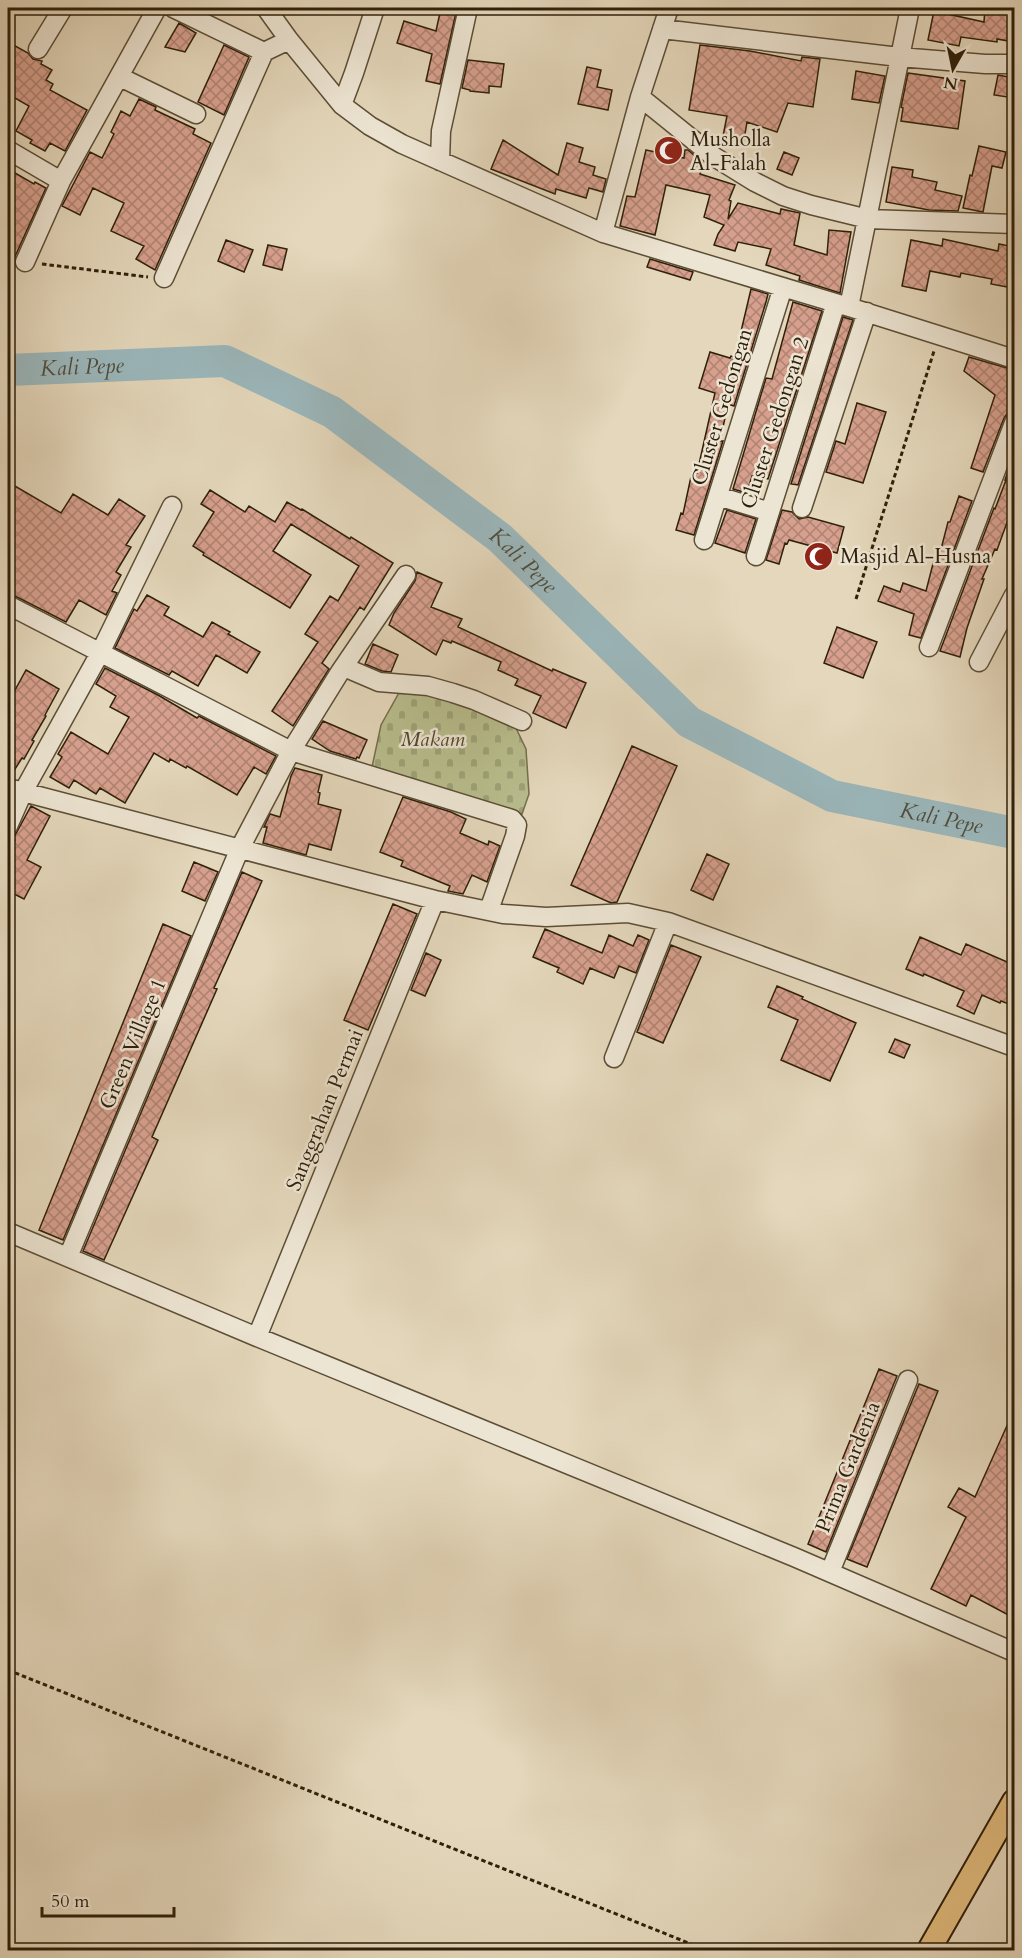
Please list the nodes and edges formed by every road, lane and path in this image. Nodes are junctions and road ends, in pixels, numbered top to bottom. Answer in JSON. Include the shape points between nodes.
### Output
{"nodes":[{"id":1,"x":63,"y":8,"type":"edge"},
{"id":2,"x":158,"y":8,"type":"edge"},
{"id":3,"x":173,"y":8,"type":"edge"},
{"id":4,"x":266,"y":8,"type":"edge"},
{"id":5,"x":468,"y":8,"type":"edge"},
{"id":6,"x":669,"y":8,"type":"edge"},
{"id":7,"x":909,"y":8,"type":"edge"},
{"id":8,"x":370,"y":10,"type":"edge"},
{"id":9,"x":662,"y":29,"type":"junction"},
{"id":10,"x":289,"y":40,"type":"junction"},
{"id":11,"x":38,"y":49,"type":"dead end"},
{"id":12,"x":264,"y":52,"type":"junction"},
{"id":13,"x":899,"y":57,"type":"junction"},
{"id":14,"x":1014,"y":64,"type":"edge"},
{"id":15,"x":120,"y":77,"type":"junction"},
{"id":16,"x":640,"y":97,"type":"junction"},
{"id":17,"x":342,"y":105,"type":"junction"},
{"id":18,"x":196,"y":114,"type":"dead end"},
{"id":19,"x":8,"y":150,"type":"edge"},
{"id":20,"x":440,"y":161,"type":"junction"},
{"id":21,"x":61,"y":181,"type":"junction"},
{"id":22,"x":868,"y":219,"type":"junction"},
{"id":23,"x":1014,"y":224,"type":"edge"},
{"id":24,"x":603,"y":233,"type":"junction"},
{"id":25,"x":25,"y":262,"type":"joint"},
{"id":26,"x":164,"y":278,"type":"joint"},
{"id":27,"x":783,"y":287,"type":"junction"},
{"id":28,"x":842,"y":305,"type":"junction"},
{"id":29,"x":867,"y":312,"type":"junction"},
{"id":30,"x":939,"y":335,"type":"junction"},
{"id":31,"x":1014,"y":359,"type":"edge"},
{"id":32,"x":1014,"y":423,"type":"edge"},
{"id":33,"x":718,"y":496,"type":"junction"},
{"id":34,"x":172,"y":506,"type":"dead end"},
{"id":35,"x":802,"y":508,"type":"dead end"},
{"id":36,"x":770,"y":512,"type":"junction"},
{"id":37,"x":704,"y":540,"type":"dead end"},
{"id":38,"x":756,"y":556,"type":"dead end"},
{"id":39,"x":406,"y":575,"type":"dead end"},
{"id":40,"x":1014,"y":595,"type":"edge"},
{"id":41,"x":856,"y":599,"type":"dead end"},
{"id":42,"x":8,"y":605,"type":"edge"},
{"id":43,"x":929,"y":647,"type":"dead end"},
{"id":44,"x":100,"y":653,"type":"junction"},
{"id":45,"x":979,"y":662,"type":"dead end"},
{"id":46,"x":344,"y":667,"type":"junction"},
{"id":47,"x":522,"y":721,"type":"dead end"},
{"id":48,"x":291,"y":751,"type":"junction"},
{"id":49,"x":15,"y":790,"type":"edge"},
{"id":50,"x":8,"y":826,"type":"edge"},
{"id":51,"x":240,"y":848,"type":"junction"},
{"id":52,"x":435,"y":900,"type":"junction"},
{"id":53,"x":489,"y":910,"type":"junction"},
{"id":54,"x":668,"y":922,"type":"junction"},
{"id":55,"x":1014,"y":1047,"type":"edge"},
{"id":56,"x":614,"y":1058,"type":"dead end"},
{"id":57,"x":8,"y":1232,"type":"edge"},
{"id":58,"x":68,"y":1257,"type":"junction"},
{"id":59,"x":257,"y":1337,"type":"junction"},
{"id":60,"x":908,"y":1380,"type":"dead end"},
{"id":61,"x":830,"y":1572,"type":"junction"},
{"id":62,"x":1014,"y":1652,"type":"edge"},
{"id":63,"x":8,"y":1670,"type":"edge"},
{"id":64,"x":1014,"y":1801,"type":"edge"},
{"id":65,"x":706,"y":1950,"type":"edge"},
{"id":66,"x":929,"y":1950,"type":"edge"}],
"edges":[{"from":1,"to":11,"type":"street"},
{"from":2,"to":15,"type":"street"},
{"from":3,"to":12,"type":"street"},
{"from":4,"to":10,"type":"street"},
{"from":5,"to":20,"type":"street","via":[[441,131]]},
{"from":6,"to":9,"type":"street"},
{"from":7,"to":13,"type":"street","name":"Cluster Gedongan 2"},
{"from":8,"to":17,"type":"street"},
{"from":9,"to":13,"type":"street"},
{"from":9,"to":16,"type":"street"},
{"from":10,"to":12,"type":"street"},
{"from":10,"to":17,"type":"street"},
{"from":12,"to":26,"type":"street"},
{"from":13,"to":14,"type":"street"},
{"from":13,"to":22,"type":"street","name":"Cluster Gedongan 2"},
{"from":15,"to":18,"type":"street"},
{"from":15,"to":21,"type":"street"},
{"from":16,"to":22,"type":"street","via":[[713,156],[755,182],[783,196]]},
{"from":16,"to":24,"type":"street"},
{"from":17,"to":20,"type":"street","via":[[370,126]]},
{"from":19,"to":21,"type":"street"},
{"from":20,"to":24,"type":"street"},
{"from":21,"to":25,"type":"street"},
{"from":22,"to":23,"type":"street"},
{"from":22,"to":28,"type":"street","name":"Cluster Gedongan 2"},
{"from":24,"to":27,"type":"street"},
{"from":25,"to":26,"type":"path"},
{"from":27,"to":28,"type":"street"},
{"from":27,"to":33,"type":"street","name":"Cluster Gedongan"},
{"from":28,"to":29,"type":"street"},
{"from":28,"to":36,"type":"street","name":"Cluster Gedongan 2"},
{"from":29,"to":30,"type":"street"},
{"from":29,"to":35,"type":"street"},
{"from":30,"to":31,"type":"street"},
{"from":30,"to":41,"type":"path"},
{"from":32,"to":43,"type":"street"},
{"from":33,"to":36,"type":"street"},
{"from":33,"to":37,"type":"street","name":"Cluster Gedongan"},
{"from":34,"to":44,"type":"street"},
{"from":36,"to":38,"type":"street","name":"Cluster Gedongan 2"},
{"from":39,"to":46,"type":"street","name":"Green Village 1"},
{"from":40,"to":45,"type":"street"},
{"from":42,"to":44,"type":"street"},
{"from":44,"to":48,"type":"street"},
{"from":44,"to":49,"type":"street"},
{"from":46,"to":47,"type":"street","via":[[379,682],[429,686],[453,693]]},
{"from":46,"to":48,"type":"street","name":"Green Village 1"},
{"from":48,"to":51,"type":"street","name":"Green Village 1"},
{"from":48,"to":53,"type":"street","via":[[512,819],[517,825],[515,836]]},
{"from":49,"to":50,"type":"street"},
{"from":49,"to":51,"type":"street"},
{"from":51,"to":52,"type":"street"},
{"from":51,"to":58,"type":"street","name":"Green Village 1"},
{"from":52,"to":53,"type":"street"},
{"from":52,"to":59,"type":"street","name":"Sanggrahan Permai"},
{"from":53,"to":54,"type":"street","via":[[546,917],[628,913]]},
{"from":54,"to":55,"type":"street"},
{"from":54,"to":56,"type":"street"},
{"from":57,"to":58,"type":"street"},
{"from":58,"to":59,"type":"street"},
{"from":59,"to":61,"type":"street"},
{"from":60,"to":61,"type":"street","name":"Prima Gardenia"},
{"from":61,"to":62,"type":"street"},
{"from":63,"to":65,"type":"path"},
{"from":64,"to":66,"type":"main road"}]}
